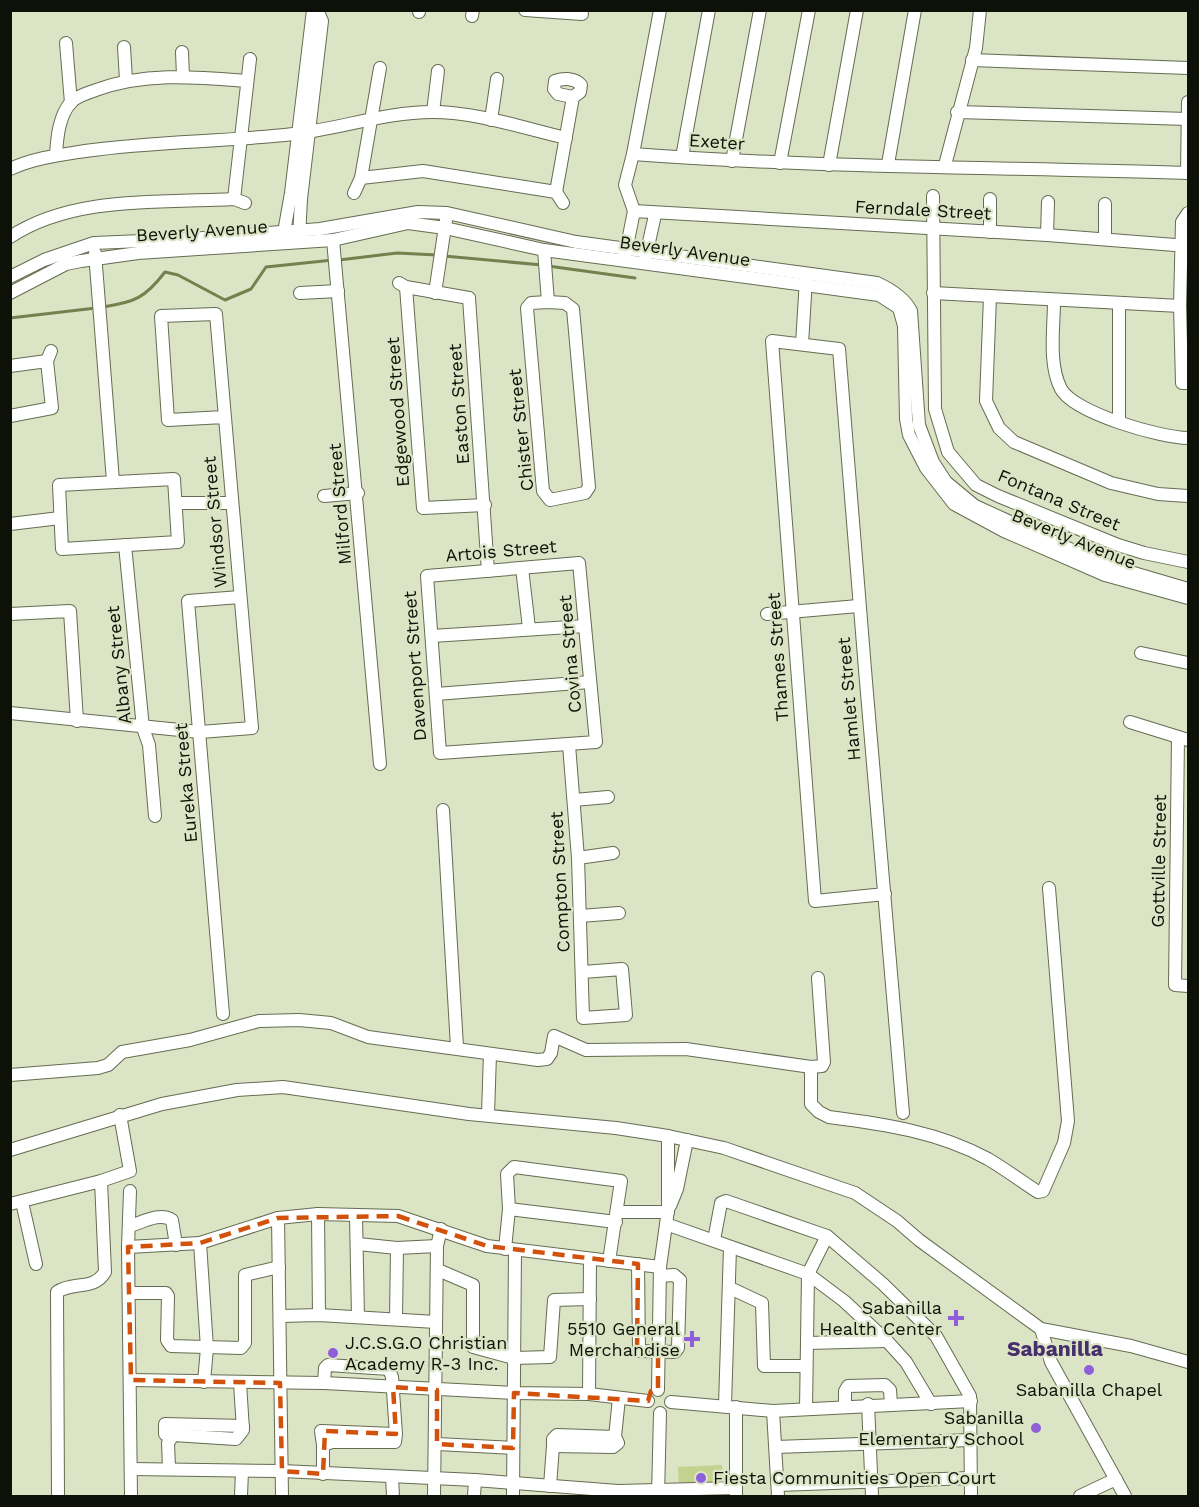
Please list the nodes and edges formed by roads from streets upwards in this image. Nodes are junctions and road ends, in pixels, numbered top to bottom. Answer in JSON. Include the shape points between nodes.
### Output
{"nodes":[{"id":1,"x":315,"y":10,"type":"edge"},
{"id":2,"x":660,"y":10,"type":"edge"},
{"id":3,"x":710,"y":10,"type":"edge"},
{"id":4,"x":759,"y":10,"type":"edge"},
{"id":5,"x":809,"y":10,"type":"edge"},
{"id":6,"x":857,"y":10,"type":"edge"},
{"id":7,"x":915,"y":10,"type":"edge"},
{"id":8,"x":980,"y":10,"type":"edge"},
{"id":9,"x":527,"y":14,"type":"edge"},
{"id":10,"x":583,"y":16,"type":"edge"},
{"id":11,"x":66,"y":44,"type":"dead end"},
{"id":12,"x":124,"y":47,"type":"dead end"},
{"id":13,"x":182,"y":52,"type":"dead end"},
{"id":14,"x":250,"y":59,"type":"dead end"},
{"id":15,"x":972,"y":60,"type":"junction"},
{"id":16,"x":380,"y":68,"type":"dead end"},
{"id":17,"x":1188,"y":68,"type":"edge"},
{"id":18,"x":438,"y":71,"type":"dead end"},
{"id":19,"x":183,"y":76,"type":"junction"},
{"id":20,"x":497,"y":79,"type":"dead end"},
{"id":21,"x":126,"y":80,"type":"junction"},
{"id":22,"x":247,"y":81,"type":"junction"},
{"id":23,"x":573,"y":98,"type":"dead end"},
{"id":24,"x":1188,"y":102,"type":"edge"},
{"id":25,"x":71,"y":103,"type":"junction"},
{"id":26,"x":433,"y":112,"type":"junction"},
{"id":27,"x":957,"y":112,"type":"junction"},
{"id":28,"x":372,"y":119,"type":"junction"},
{"id":29,"x":1188,"y":119,"type":"edge"},
{"id":30,"x":491,"y":120,"type":"junction"},
{"id":31,"x":310,"y":130,"type":"junction"},
{"id":32,"x":297,"y":134,"type":"junction"},
{"id":33,"x":566,"y":138,"type":"junction"},
{"id":34,"x":240,"y":139,"type":"junction"},
{"id":35,"x":633,"y":153,"type":"junction"},
{"id":36,"x":56,"y":155,"type":"junction"},
{"id":37,"x":682,"y":157,"type":"junction"},
{"id":38,"x":732,"y":161,"type":"junction"},
{"id":39,"x":780,"y":163,"type":"junction"},
{"id":40,"x":888,"y":164,"type":"junction"},
{"id":41,"x":829,"y":165,"type":"junction"},
{"id":42,"x":945,"y":165,"type":"junction"},
{"id":43,"x":10,"y":169,"type":"edge"},
{"id":44,"x":1188,"y":173,"type":"edge"},
{"id":45,"x":361,"y":178,"type":"junction"},
{"id":46,"x":556,"y":192,"type":"junction"},
{"id":47,"x":354,"y":194,"type":"dead end"},
{"id":48,"x":933,"y":196,"type":"dead end"},
{"id":49,"x":990,"y":199,"type":"dead end"},
{"id":50,"x":1048,"y":202,"type":"dead end"},
{"id":51,"x":563,"y":203,"type":"dead end"},
{"id":52,"x":1105,"y":204,"type":"dead end"},
{"id":53,"x":634,"y":212,"type":"junction"},
{"id":54,"x":447,"y":213,"type":"junction"},
{"id":55,"x":1188,"y":213,"type":"edge"},
{"id":56,"x":655,"y":215,"type":"junction"},
{"id":57,"x":445,"y":228,"type":"junction"},
{"id":58,"x":932,"y":228,"type":"junction"},
{"id":59,"x":990,"y":232,"type":"junction"},
{"id":60,"x":1047,"y":235,"type":"junction"},
{"id":61,"x":299,"y":236,"type":"junction"},
{"id":62,"x":10,"y":237,"type":"edge"},
{"id":63,"x":283,"y":237,"type":"junction"},
{"id":64,"x":1106,"y":239,"type":"junction"},
{"id":65,"x":94,"y":243,"type":"junction"},
{"id":66,"x":334,"y":246,"type":"junction"},
{"id":67,"x":1185,"y":246,"type":"edge"},
{"id":68,"x":544,"y":255,"type":"junction"},
{"id":69,"x":626,"y":255,"type":"junction"},
{"id":70,"x":645,"y":258,"type":"junction"},
{"id":71,"x":95,"y":259,"type":"junction"},
{"id":72,"x":807,"y":273,"type":"junction"},
{"id":73,"x":10,"y":277,"type":"edge"},
{"id":74,"x":402,"y":285,"type":"joint"},
{"id":75,"x":806,"y":286,"type":"junction"},
{"id":76,"x":338,"y":291,"type":"junction"},
{"id":77,"x":435,"y":292,"type":"junction"},
{"id":78,"x":10,"y":293,"type":"edge"},
{"id":79,"x":300,"y":293,"type":"dead end"},
{"id":80,"x":933,"y":293,"type":"junction"},
{"id":81,"x":990,"y":296,"type":"junction"},
{"id":82,"x":1054,"y":301,"type":"junction"},
{"id":83,"x":548,"y":302,"type":"junction"},
{"id":84,"x":1119,"y":304,"type":"junction"},
{"id":85,"x":1180,"y":306,"type":"junction"},
{"id":86,"x":771,"y":341,"type":"joint"},
{"id":87,"x":802,"y":344,"type":"junction"},
{"id":88,"x":10,"y":366,"type":"edge"},
{"id":89,"x":1185,"y":383,"type":"edge"},
{"id":90,"x":10,"y":416,"type":"edge"},
{"id":91,"x":224,"y":417,"type":"junction"},
{"id":92,"x":1119,"y":421,"type":"junction"},
{"id":93,"x":1188,"y":438,"type":"edge"},
{"id":94,"x":113,"y":481,"type":"junction"},
{"id":95,"x":358,"y":493,"type":"junction"},
{"id":96,"x":324,"y":496,"type":"dead end"},
{"id":97,"x":1188,"y":496,"type":"edge"},
{"id":98,"x":176,"y":502,"type":"junction"},
{"id":99,"x":231,"y":503,"type":"junction"},
{"id":100,"x":485,"y":505,"type":"junction"},
{"id":101,"x":60,"y":518,"type":"junction"},
{"id":102,"x":10,"y":524,"type":"edge"},
{"id":103,"x":125,"y":545,"type":"junction"},
{"id":104,"x":1188,"y":562,"type":"edge"},
{"id":105,"x":579,"y":563,"type":"joint"},
{"id":106,"x":522,"y":568,"type":"junction"},
{"id":107,"x":488,"y":571,"type":"junction"},
{"id":108,"x":427,"y":576,"type":"joint"},
{"id":109,"x":1188,"y":589,"type":"edge"},
{"id":110,"x":240,"y":597,"type":"junction"},
{"id":111,"x":1188,"y":598,"type":"edge"},
{"id":112,"x":858,"y":606,"type":"junction"},
{"id":113,"x":793,"y":612,"type":"junction"},
{"id":114,"x":10,"y":614,"type":"edge"},
{"id":115,"x":767,"y":614,"type":"dead end"},
{"id":116,"x":585,"y":626,"type":"junction"},
{"id":117,"x":529,"y":628,"type":"junction"},
{"id":118,"x":432,"y":636,"type":"junction"},
{"id":119,"x":1141,"y":653,"type":"dead end"},
{"id":120,"x":1188,"y":663,"type":"edge"},
{"id":121,"x":590,"y":682,"type":"junction"},
{"id":122,"x":436,"y":694,"type":"junction"},
{"id":123,"x":10,"y":713,"type":"edge"},
{"id":124,"x":77,"y":721,"type":"junction"},
{"id":125,"x":1130,"y":723,"type":"dead end"},
{"id":126,"x":143,"y":728,"type":"junction"},
{"id":127,"x":200,"y":732,"type":"junction"},
{"id":128,"x":1183,"y":738,"type":"edge"},
{"id":129,"x":570,"y":745,"type":"junction"},
{"id":130,"x":380,"y":764,"type":"dead end"},
{"id":131,"x":608,"y":797,"type":"dead end"},
{"id":132,"x":574,"y":800,"type":"junction"},
{"id":133,"x":443,"y":810,"type":"dead end"},
{"id":134,"x":155,"y":816,"type":"dead end"},
{"id":135,"x":614,"y":853,"type":"dead end"},
{"id":136,"x":578,"y":858,"type":"junction"},
{"id":137,"x":1049,"y":888,"type":"dead end"},
{"id":138,"x":885,"y":894,"type":"junction"},
{"id":139,"x":619,"y":913,"type":"dead end"},
{"id":140,"x":580,"y":915,"type":"junction"},
{"id":141,"x":583,"y":972,"type":"junction"},
{"id":142,"x":818,"y":978,"type":"dead end"},
{"id":143,"x":1188,"y":986,"type":"edge"},
{"id":144,"x":223,"y":1014,"type":"dead end"},
{"id":145,"x":457,"y":1047,"type":"junction"},
{"id":146,"x":490,"y":1054,"type":"junction"},
{"id":147,"x":811,"y":1067,"type":"junction"},
{"id":148,"x":10,"y":1075,"type":"edge"},
{"id":149,"x":903,"y":1113,"type":"dead end"},
{"id":150,"x":488,"y":1114,"type":"junction"},
{"id":151,"x":120,"y":1115,"type":"junction"},
{"id":152,"x":668,"y":1136,"type":"junction"},
{"id":153,"x":687,"y":1140,"type":"junction"},
{"id":154,"x":10,"y":1150,"type":"edge"},
{"id":155,"x":101,"y":1181,"type":"junction"},
{"id":156,"x":130,"y":1191,"type":"dead end"},
{"id":157,"x":16,"y":1203,"type":"edge"},
{"id":158,"x":509,"y":1209,"type":"junction"},
{"id":159,"x":318,"y":1214,"type":"junction"},
{"id":160,"x":356,"y":1216,"type":"junction"},
{"id":161,"x":668,"y":1216,"type":"junction"},
{"id":162,"x":617,"y":1217,"type":"junction"},
{"id":163,"x":278,"y":1218,"type":"junction"},
{"id":164,"x":130,"y":1226,"type":"junction"},
{"id":165,"x":441,"y":1229,"type":"junction"},
{"id":166,"x":827,"y":1236,"type":"junction"},
{"id":167,"x":714,"y":1240,"type":"junction"},
{"id":168,"x":201,"y":1243,"type":"junction"},
{"id":169,"x":358,"y":1244,"type":"junction"},
{"id":170,"x":176,"y":1245,"type":"junction"},
{"id":171,"x":437,"y":1246,"type":"junction"},
{"id":172,"x":128,"y":1248,"type":"junction"},
{"id":173,"x":397,"y":1248,"type":"junction"},
{"id":174,"x":730,"y":1248,"type":"junction"},
{"id":175,"x":510,"y":1250,"type":"junction"},
{"id":176,"x":590,"y":1259,"type":"junction"},
{"id":177,"x":609,"y":1261,"type":"junction"},
{"id":178,"x":36,"y":1264,"type":"dead end"},
{"id":179,"x":638,"y":1264,"type":"junction"},
{"id":180,"x":279,"y":1267,"type":"junction"},
{"id":181,"x":438,"y":1270,"type":"junction"},
{"id":182,"x":660,"y":1271,"type":"junction"},
{"id":183,"x":808,"y":1274,"type":"junction"},
{"id":184,"x":730,"y":1288,"type":"junction"},
{"id":185,"x":129,"y":1293,"type":"junction"},
{"id":186,"x":590,"y":1299,"type":"junction"},
{"id":187,"x":319,"y":1315,"type":"junction"},
{"id":188,"x":280,"y":1316,"type":"junction"},
{"id":189,"x":358,"y":1317,"type":"junction"},
{"id":190,"x":396,"y":1319,"type":"junction"},
{"id":191,"x":436,"y":1322,"type":"junction"},
{"id":192,"x":1041,"y":1329,"type":"junction"},
{"id":193,"x":887,"y":1341,"type":"junction"},
{"id":194,"x":807,"y":1343,"type":"junction"},
{"id":195,"x":207,"y":1348,"type":"junction"},
{"id":196,"x":658,"y":1351,"type":"junction"},
{"id":197,"x":514,"y":1358,"type":"junction"},
{"id":198,"x":1188,"y":1362,"type":"edge"},
{"id":199,"x":806,"y":1366,"type":"junction"},
{"id":200,"x":131,"y":1380,"type":"junction"},
{"id":201,"x":204,"y":1382,"type":"junction"},
{"id":202,"x":240,"y":1383,"type":"junction"},
{"id":203,"x":280,"y":1383,"type":"junction"},
{"id":204,"x":324,"y":1383,"type":"junction"},
{"id":205,"x":393,"y":1387,"type":"junction"},
{"id":206,"x":437,"y":1390,"type":"junction"},
{"id":207,"x":658,"y":1390,"type":"junction"},
{"id":208,"x":514,"y":1393,"type":"junction"},
{"id":209,"x":589,"y":1394,"type":"junction"},
{"id":210,"x":619,"y":1398,"type":"junction"},
{"id":211,"x":648,"y":1401,"type":"junction"},
{"id":212,"x":971,"y":1401,"type":"junction"},
{"id":213,"x":671,"y":1402,"type":"junction"},
{"id":214,"x":868,"y":1404,"type":"junction"},
{"id":215,"x":891,"y":1404,"type":"junction"},
{"id":216,"x":931,"y":1404,"type":"junction"},
{"id":217,"x":730,"y":1406,"type":"junction"},
{"id":218,"x":845,"y":1406,"type":"junction"},
{"id":219,"x":806,"y":1409,"type":"junction"},
{"id":220,"x":772,"y":1410,"type":"junction"},
{"id":221,"x":660,"y":1413,"type":"junction"},
{"id":222,"x":971,"y":1440,"type":"junction"},
{"id":223,"x":437,"y":1444,"type":"junction"},
{"id":224,"x":870,"y":1444,"type":"junction"},
{"id":225,"x":776,"y":1447,"type":"junction"},
{"id":226,"x":513,"y":1448,"type":"junction"},
{"id":227,"x":169,"y":1468,"type":"junction"},
{"id":228,"x":132,"y":1469,"type":"junction"},
{"id":229,"x":282,"y":1471,"type":"junction"},
{"id":230,"x":242,"y":1472,"type":"junction"},
{"id":231,"x":323,"y":1473,"type":"junction"},
{"id":232,"x":392,"y":1477,"type":"junction"},
{"id":233,"x":435,"y":1478,"type":"junction"},
{"id":234,"x":970,"y":1478,"type":"junction"},
{"id":235,"x":1116,"y":1479,"type":"junction"},
{"id":236,"x":475,"y":1480,"type":"junction"},
{"id":237,"x":872,"y":1482,"type":"junction"},
{"id":238,"x":550,"y":1486,"type":"junction"},
{"id":239,"x":513,"y":1490,"type":"edge"},
{"id":240,"x":778,"y":1491,"type":"edge"},
{"id":241,"x":736,"y":1492,"type":"edge"},
{"id":242,"x":658,"y":1493,"type":"edge"},
{"id":243,"x":618,"y":1494,"type":"edge"},
{"id":244,"x":58,"y":1497,"type":"edge"},
{"id":245,"x":131,"y":1497,"type":"edge"},
{"id":246,"x":241,"y":1497,"type":"edge"},
{"id":247,"x":282,"y":1497,"type":"edge"},
{"id":248,"x":393,"y":1497,"type":"edge"},
{"id":249,"x":434,"y":1497,"type":"edge"},
{"id":250,"x":474,"y":1497,"type":"edge"},
{"id":251,"x":872,"y":1497,"type":"edge"},
{"id":252,"x":971,"y":1497,"type":"edge"},
{"id":253,"x":1080,"y":1497,"type":"edge"},
{"id":254,"x":1125,"y":1497,"type":"edge"}],
"edges":[{"from":1,"to":31,"type":"street","via":[[322,21]]},
{"from":1,"to":32,"type":"street"},
{"from":2,"to":35,"type":"street"},
{"from":3,"to":37,"type":"street"},
{"from":4,"to":38,"type":"street"},
{"from":5,"to":39,"type":"street"},
{"from":6,"to":41,"type":"street"},
{"from":7,"to":40,"type":"street"},
{"from":8,"to":15,"type":"street"},
{"from":9,"to":10,"type":"street"},
{"from":11,"to":25,"type":"street"},
{"from":12,"to":21,"type":"street"},
{"from":13,"to":19,"type":"street"},
{"from":14,"to":22,"type":"street"},
{"from":15,"to":17,"type":"street"},
{"from":15,"to":27,"type":"street"},
{"from":16,"to":28,"type":"street"},
{"from":18,"to":26,"type":"street"},
{"from":19,"to":21,"type":"street"},
{"from":19,"to":22,"type":"street"},
{"from":20,"to":30,"type":"street"},
{"from":21,"to":25,"type":"street"},
{"from":22,"to":34,"type":"street"},
{"from":23,"to":33,"type":"street"},
{"from":24,"to":29,"type":"street"},
{"from":25,"to":36,"type":"street","via":[[60,124]]},
{"from":26,"to":28,"type":"street"},
{"from":26,"to":30,"type":"street"},
{"from":27,"to":29,"type":"street"},
{"from":27,"to":42,"type":"street"},
{"from":28,"to":31,"type":"street"},
{"from":28,"to":45,"type":"street"},
{"from":29,"to":44,"type":"street"},
{"from":30,"to":33,"type":"street"},
{"from":31,"to":32,"type":"street"},
{"from":31,"to":61,"type":"street"},
{"from":32,"to":34,"type":"street"},
{"from":32,"to":63,"type":"street"},
{"from":33,"to":46,"type":"street"},
{"from":34,"to":36,"type":"street","via":[[113,147]]},
{"from":34,"to":62,"type":"street","via":[[239,201],[97,206],[46,219]]},
{"from":35,"to":37,"type":"street","name":"Exeter"},
{"from":35,"to":53,"type":"street","via":[[625,185]]},
{"from":36,"to":43,"type":"street"},
{"from":37,"to":38,"type":"street","name":"Exeter"},
{"from":38,"to":39,"type":"street","name":"Exeter"},
{"from":39,"to":41,"type":"street","name":"Exeter"},
{"from":40,"to":41,"type":"street","name":"Exeter"},
{"from":40,"to":42,"type":"street","name":"Exeter"},
{"from":42,"to":44,"type":"street","name":"Exeter"},
{"from":45,"to":46,"type":"street","via":[[423,171]]},
{"from":45,"to":47,"type":"street"},
{"from":46,"to":51,"type":"street"},
{"from":48,"to":58,"type":"street","name":"Fontana Street"},
{"from":49,"to":59,"type":"street"},
{"from":50,"to":60,"type":"street"},
{"from":52,"to":64,"type":"street"},
{"from":53,"to":56,"type":"street","name":"Ferndale Street"},
{"from":53,"to":69,"type":"street"},
{"from":54,"to":57,"type":"street"},
{"from":54,"to":61,"type":"street","name":"Beverly Avenue","via":[[396,214]]},
{"from":54,"to":69,"type":"street","name":"Beverly Avenue"},
{"from":55,"to":67,"type":"street","via":[[1182,222]]},
{"from":56,"to":58,"type":"street","name":"Ferndale Street"},
{"from":56,"to":70,"type":"street"},
{"from":57,"to":66,"type":"street","name":"Beverly Avenue","via":[[408,223]]},
{"from":57,"to":68,"type":"street","name":"Beverly Avenue"},
{"from":57,"to":77,"type":"street"},
{"from":58,"to":59,"type":"street","name":"Ferndale Street"},
{"from":58,"to":80,"type":"street","name":"Fontana Street"},
{"from":59,"to":60,"type":"street","name":"Ferndale Street"},
{"from":60,"to":64,"type":"street","name":"Ferndale Street"},
{"from":61,"to":63,"type":"street","name":"Beverly Avenue"},
{"from":61,"to":66,"type":"street","name":"Beverly Avenue"},
{"from":63,"to":65,"type":"street","name":"Beverly Avenue"},
{"from":63,"to":71,"type":"street","name":"Beverly Avenue"},
{"from":64,"to":67,"type":"street","name":"Ferndale Street"},
{"from":65,"to":71,"type":"street"},
{"from":65,"to":73,"type":"street","name":"Beverly Avenue","via":[[44,260]]},
{"from":66,"to":76,"type":"street","name":"Milford Street"},
{"from":67,"to":85,"type":"street"},
{"from":68,"to":69,"type":"street","name":"Beverly Avenue"},
{"from":68,"to":83,"type":"street"},
{"from":69,"to":70,"type":"street","name":"Beverly Avenue"},
{"from":70,"to":72,"type":"street","name":"Beverly Avenue"},
{"from":70,"to":75,"type":"street","name":"Beverly Avenue"},
{"from":71,"to":78,"type":"street","name":"Beverly Avenue","via":[[66,264]]},
{"from":71,"to":94,"type":"street"},
{"from":72,"to":75,"type":"street"},
{"from":72,"to":109,"type":"street","name":"Beverly Avenue","via":[[877,283],[907,303],[913,323],[919,425],[933,462],[946,482],[993,514],[1103,564]]},
{"from":74,"to":77,"type":"street","name":"Easton Street"},
{"from":74,"to":100,"type":"street","name":"Edgewood Street","via":[[423,508]]},
{"from":75,"to":87,"type":"street"},
{"from":75,"to":111,"type":"street","name":"Beverly Avenue","via":[[879,295],[899,308],[904,326],[909,435],[926,468],[954,504],[1004,531],[1105,575]]},
{"from":76,"to":79,"type":"street"},
{"from":76,"to":95,"type":"street","name":"Milford Street"},
{"from":77,"to":100,"type":"street","name":"Easton Street","via":[[471,297]]},
{"from":80,"to":81,"type":"street"},
{"from":80,"to":104,"type":"street","name":"Fontana Street","via":[[935,409],[948,452],[960,469],[976,485],[998,496],[1118,545]]},
{"from":81,"to":82,"type":"street"},
{"from":81,"to":97,"type":"street","via":[[986,401],[999,429],[1014,442],[1112,483],[1158,494]]},
{"from":82,"to":84,"type":"street"},
{"from":82,"to":92,"type":"street","via":[[1055,373],[1061,390],[1084,407]]},
{"from":83,"to":83,"type":"street","name":"Chister Street","via":[[531,303],[526,308],[543,491],[550,500],[585,493],[589,482],[573,309],[565,303]]},
{"from":84,"to":85,"type":"street"},
{"from":84,"to":92,"type":"street"},
{"from":85,"to":89,"type":"street"},
{"from":86,"to":87,"type":"street","name":"Hamlet Street"},
{"from":86,"to":113,"type":"street","name":"Thames Street"},
{"from":87,"to":112,"type":"street","name":"Hamlet Street","via":[[839,349]]},
{"from":88,"to":90,"type":"street","via":[[49,356],[52,408]]},
{"from":91,"to":91,"type":"street","name":"Windsor Street","via":[[168,420],[160,316],[216,314]]},
{"from":91,"to":99,"type":"street","name":"Windsor Street"},
{"from":92,"to":93,"type":"street","via":[[1152,434]]},
{"from":94,"to":98,"type":"street","via":[[174,479]]},
{"from":94,"to":101,"type":"street","via":[[59,485]]},
{"from":95,"to":96,"type":"street"},
{"from":95,"to":130,"type":"street","name":"Milford Street"},
{"from":98,"to":99,"type":"street"},
{"from":98,"to":103,"type":"street","via":[[178,542]]},
{"from":99,"to":110,"type":"street","name":"Windsor Street"},
{"from":100,"to":107,"type":"street","name":"Easton Street"},
{"from":101,"to":102,"type":"street"},
{"from":101,"to":103,"type":"street","via":[[62,549]]},
{"from":103,"to":126,"type":"street","name":"Albany Street"},
{"from":105,"to":106,"type":"street","name":"Artois Street"},
{"from":105,"to":116,"type":"street","name":"Covina Street"},
{"from":106,"to":107,"type":"street","name":"Artois Street"},
{"from":106,"to":117,"type":"street"},
{"from":107,"to":108,"type":"street","name":"Artois Street"},
{"from":108,"to":118,"type":"street","name":"Davenport Street"},
{"from":110,"to":127,"type":"street","name":"Windsor Street","via":[[252,728]]},
{"from":110,"to":127,"type":"street","name":"Eureka Street","via":[[188,601]]},
{"from":112,"to":113,"type":"street"},
{"from":112,"to":138,"type":"street","name":"Hamlet Street"},
{"from":113,"to":115,"type":"street"},
{"from":113,"to":138,"type":"street","name":"Thames Street","via":[[815,901]]},
{"from":114,"to":124,"type":"street","via":[[70,611]]},
{"from":116,"to":117,"type":"street"},
{"from":116,"to":121,"type":"street","name":"Covina Street"},
{"from":117,"to":118,"type":"street"},
{"from":118,"to":122,"type":"street","name":"Davenport Street"},
{"from":119,"to":120,"type":"street"},
{"from":121,"to":122,"type":"street"},
{"from":121,"to":129,"type":"street","name":"Covina Street","via":[[596,742]]},
{"from":122,"to":129,"type":"street","name":"Davenport Street","via":[[440,753]]},
{"from":123,"to":124,"type":"street"},
{"from":124,"to":126,"type":"street"},
{"from":125,"to":128,"type":"street"},
{"from":126,"to":127,"type":"street"},
{"from":126,"to":134,"type":"street","name":"Albany Street","via":[[149,745]]},
{"from":127,"to":144,"type":"street","name":"Eureka Street"},
{"from":128,"to":143,"type":"street","name":"Gottville Street","via":[[1175,985]]},
{"from":129,"to":132,"type":"street","name":"Compton Street"},
{"from":131,"to":132,"type":"street"},
{"from":132,"to":136,"type":"street","name":"Compton Street"},
{"from":133,"to":145,"type":"street"},
{"from":135,"to":136,"type":"street"},
{"from":136,"to":140,"type":"street","name":"Compton Street"},
{"from":137,"to":147,"type":"street","via":[[1068,1121],[1064,1143],[1043,1191],[1038,1192],[987,1158],[950,1142],[917,1131],[829,1117],[819,1112],[811,1104]]},
{"from":138,"to":149,"type":"street","name":"Hamlet Street"},
{"from":139,"to":140,"type":"street"},
{"from":140,"to":141,"type":"street","name":"Compton Street"},
{"from":141,"to":141,"type":"street","name":"Compton Street","via":[[584,1018],[627,1015],[622,969]]},
{"from":142,"to":147,"type":"street","via":[[824,1062],[822,1066]]},
{"from":145,"to":146,"type":"street"},
{"from":145,"to":148,"type":"street","via":[[368,1037],[331,1023],[259,1022],[122,1053],[98,1068]]},
{"from":146,"to":147,"type":"street","via":[[547,1059],[554,1036],[586,1050],[686,1049]]},
{"from":146,"to":150,"type":"street"},
{"from":150,"to":151,"type":"street","via":[[283,1088],[237,1090]]},
{"from":150,"to":152,"type":"street"},
{"from":151,"to":154,"type":"street"},
{"from":151,"to":155,"type":"street","via":[[130,1171]]},
{"from":152,"to":153,"type":"street"},
{"from":152,"to":161,"type":"street"},
{"from":153,"to":161,"type":"street"},
{"from":153,"to":192,"type":"street","via":[[724,1148],[855,1193]]},
{"from":155,"to":157,"type":"street"},
{"from":155,"to":244,"type":"street","via":[[105,1272],[95,1283],[57,1292]]},
{"from":156,"to":164,"type":"street"},
{"from":157,"to":178,"type":"street"},
{"from":158,"to":162,"type":"street"},
{"from":158,"to":162,"type":"street","via":[[507,1174],[514,1167],[621,1181]]},
{"from":158,"to":175,"type":"street"},
{"from":159,"to":160,"type":"street"},
{"from":159,"to":163,"type":"street"},
{"from":159,"to":187,"type":"street"},
{"from":160,"to":165,"type":"street","via":[[398,1216]]},
{"from":160,"to":169,"type":"street"},
{"from":161,"to":162,"type":"street"},
{"from":161,"to":167,"type":"street"},
{"from":161,"to":182,"type":"street"},
{"from":162,"to":177,"type":"street"},
{"from":163,"to":168,"type":"street"},
{"from":163,"to":180,"type":"street"},
{"from":164,"to":170,"type":"street","via":[[167,1217],[172,1220]]},
{"from":164,"to":172,"type":"street"},
{"from":165,"to":171,"type":"street"},
{"from":165,"to":175,"type":"street","via":[[486,1246]]},
{"from":166,"to":167,"type":"street","via":[[726,1200],[721,1203]]},
{"from":166,"to":183,"type":"street"},
{"from":166,"to":212,"type":"street","via":[[936,1336]]},
{"from":167,"to":174,"type":"street"},
{"from":168,"to":170,"type":"street"},
{"from":168,"to":195,"type":"street"},
{"from":169,"to":173,"type":"street"},
{"from":169,"to":189,"type":"street"},
{"from":170,"to":172,"type":"street"},
{"from":171,"to":173,"type":"street"},
{"from":171,"to":181,"type":"street"},
{"from":172,"to":185,"type":"street"},
{"from":173,"to":190,"type":"street"},
{"from":174,"to":183,"type":"street"},
{"from":174,"to":184,"type":"street"},
{"from":175,"to":176,"type":"street"},
{"from":175,"to":197,"type":"street"},
{"from":176,"to":177,"type":"street"},
{"from":176,"to":186,"type":"street"},
{"from":177,"to":179,"type":"street"},
{"from":179,"to":182,"type":"street"},
{"from":179,"to":196,"type":"street","via":[[637,1346],[642,1351]]},
{"from":180,"to":188,"type":"street"},
{"from":180,"to":195,"type":"street","via":[[245,1275],[244,1347]]},
{"from":181,"to":191,"type":"street"},
{"from":181,"to":197,"type":"street","via":[[473,1284],[474,1347]]},
{"from":182,"to":196,"type":"street"},
{"from":182,"to":196,"type":"street","via":[[680,1280],[678,1348],[675,1352]]},
{"from":183,"to":193,"type":"street"},
{"from":183,"to":194,"type":"street"},
{"from":184,"to":199,"type":"street","via":[[762,1304],[764,1366]]},
{"from":184,"to":217,"type":"street"},
{"from":185,"to":195,"type":"street","via":[[166,1293],[167,1340],[171,1346]]},
{"from":185,"to":200,"type":"street"},
{"from":186,"to":197,"type":"street","via":[[554,1300],[550,1358]]},
{"from":186,"to":209,"type":"street"},
{"from":187,"to":188,"type":"street"},
{"from":187,"to":189,"type":"street"},
{"from":188,"to":203,"type":"street"},
{"from":189,"to":190,"type":"street"},
{"from":190,"to":191,"type":"street"},
{"from":191,"to":206,"type":"street"},
{"from":192,"to":198,"type":"street","via":[[1131,1346]]},
{"from":192,"to":235,"type":"street","via":[[1051,1362]]},
{"from":193,"to":194,"type":"street"},
{"from":193,"to":216,"type":"street","via":[[906,1362]]},
{"from":194,"to":199,"type":"street"},
{"from":195,"to":201,"type":"street"},
{"from":196,"to":207,"type":"street"},
{"from":197,"to":208,"type":"street"},
{"from":199,"to":219,"type":"street"},
{"from":200,"to":201,"type":"street"},
{"from":200,"to":228,"type":"street"},
{"from":201,"to":202,"type":"street"},
{"from":202,"to":203,"type":"street"},
{"from":202,"to":227,"type":"street","via":[[241,1436],[236,1439],[173,1435]]},
{"from":203,"to":204,"type":"street"},
{"from":203,"to":229,"type":"street"},
{"from":204,"to":205,"type":"street"},
{"from":204,"to":205,"type":"street","via":[[328,1365],[389,1369]]},
{"from":205,"to":206,"type":"street"},
{"from":205,"to":231,"type":"street","via":[[395,1442],[323,1444]]},
{"from":206,"to":208,"type":"street"},
{"from":206,"to":223,"type":"street"},
{"from":207,"to":211,"type":"street"},
{"from":207,"to":213,"type":"street","via":[[667,1393]]},
{"from":208,"to":209,"type":"street"},
{"from":208,"to":226,"type":"street"},
{"from":209,"to":210,"type":"street"},
{"from":210,"to":211,"type":"street"},
{"from":210,"to":238,"type":"street","via":[[615,1437],[557,1435],[553,1439]]},
{"from":211,"to":221,"type":"street","via":[[652,1411]]},
{"from":212,"to":216,"type":"street"},
{"from":212,"to":222,"type":"street"},
{"from":213,"to":217,"type":"street"},
{"from":213,"to":221,"type":"street","via":[[666,1412]]},
{"from":214,"to":215,"type":"street"},
{"from":214,"to":218,"type":"street"},
{"from":214,"to":224,"type":"street"},
{"from":215,"to":216,"type":"street"},
{"from":215,"to":218,"type":"street","via":[[890,1390],[885,1385],[848,1386]]},
{"from":217,"to":220,"type":"street"},
{"from":217,"to":241,"type":"street"},
{"from":218,"to":219,"type":"street"},
{"from":219,"to":220,"type":"street"},
{"from":220,"to":225,"type":"street"},
{"from":221,"to":242,"type":"street"},
{"from":222,"to":224,"type":"street"},
{"from":222,"to":234,"type":"street"},
{"from":223,"to":226,"type":"street"},
{"from":223,"to":233,"type":"street"},
{"from":224,"to":225,"type":"street"},
{"from":224,"to":237,"type":"street"},
{"from":225,"to":240,"type":"street"},
{"from":226,"to":239,"type":"street"},
{"from":227,"to":228,"type":"street"},
{"from":227,"to":230,"type":"street"},
{"from":228,"to":245,"type":"street"},
{"from":229,"to":230,"type":"street"},
{"from":229,"to":231,"type":"street"},
{"from":229,"to":247,"type":"street"},
{"from":230,"to":246,"type":"street"},
{"from":231,"to":232,"type":"street"},
{"from":232,"to":233,"type":"street"},
{"from":232,"to":248,"type":"street"},
{"from":233,"to":236,"type":"street"},
{"from":233,"to":249,"type":"street"},
{"from":234,"to":237,"type":"street"},
{"from":234,"to":252,"type":"street"},
{"from":235,"to":253,"type":"street"},
{"from":235,"to":254,"type":"street"},
{"from":236,"to":239,"type":"street"},
{"from":236,"to":250,"type":"street"},
{"from":237,"to":240,"type":"street"},
{"from":237,"to":251,"type":"street"},
{"from":238,"to":239,"type":"street"},
{"from":238,"to":243,"type":"street"},
{"from":241,"to":242,"type":"street"},
{"from":242,"to":243,"type":"street"}]}
